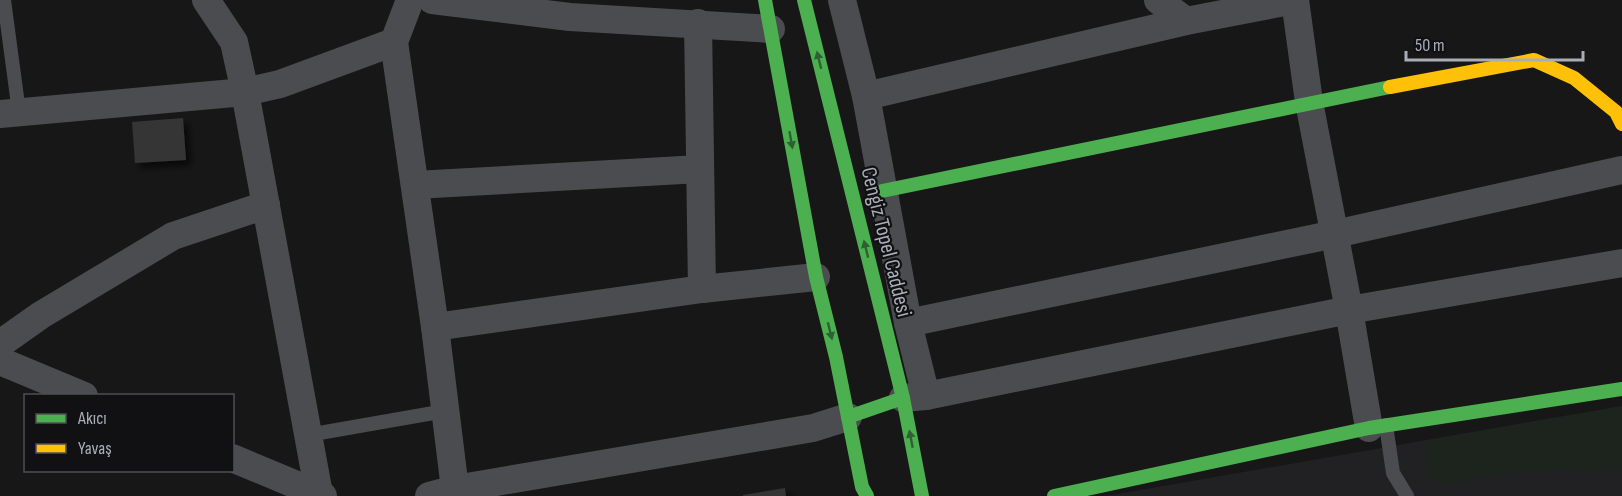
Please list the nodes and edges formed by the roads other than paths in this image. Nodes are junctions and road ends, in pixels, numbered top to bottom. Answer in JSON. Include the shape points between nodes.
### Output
{"nodes":[{"id":1,"x":4,"y":0,"type":"edge"},
{"id":2,"x":206,"y":0,"type":"edge"},
{"id":3,"x":410,"y":0,"type":"edge"},
{"id":4,"x":432,"y":0,"type":"edge"},
{"id":5,"x":765,"y":0,"type":"edge"},
{"id":6,"x":804,"y":0,"type":"edge"},
{"id":7,"x":842,"y":0,"type":"edge"},
{"id":8,"x":1158,"y":0,"type":"edge"},
{"id":9,"x":1295,"y":0,"type":"edge"},
{"id":10,"x":571,"y":9,"type":"edge"},
{"id":11,"x":1186,"y":21,"type":"junction"},
{"id":12,"x":698,"y":23,"type":"junction"},
{"id":13,"x":771,"y":29,"type":"junction"},
{"id":14,"x":394,"y":42,"type":"junction"},
{"id":15,"x":245,"y":92,"type":"junction"},
{"id":16,"x":866,"y":96,"type":"junction"},
{"id":17,"x":1309,"y":102,"type":"junction"},
{"id":18,"x":10,"y":113,"type":"edge"},
{"id":19,"x":1622,"y":124,"type":"edge"},
{"id":20,"x":700,"y":168,"type":"junction"},
{"id":21,"x":1622,"y":170,"type":"edge"},
{"id":22,"x":415,"y":185,"type":"junction"},
{"id":23,"x":882,"y":191,"type":"junction"},
{"id":24,"x":266,"y":205,"type":"junction"},
{"id":25,"x":1335,"y":234,"type":"junction"},
{"id":26,"x":1622,"y":263,"type":"edge"},
{"id":27,"x":816,"y":277,"type":"junction"},
{"id":28,"x":702,"y":289,"type":"junction"},
{"id":29,"x":1349,"y":310,"type":"junction"},
{"id":30,"x":908,"y":323,"type":"junction"},
{"id":31,"x":435,"y":327,"type":"junction"},
{"id":32,"x":0,"y":344,"type":"edge"},
{"id":33,"x":0,"y":361,"type":"edge"},
{"id":34,"x":1622,"y":389,"type":"edge"},
{"id":35,"x":79,"y":394,"type":"edge"},
{"id":36,"x":914,"y":397,"type":"junction"},
{"id":37,"x":445,"y":411,"type":"junction"},
{"id":38,"x":848,"y":417,"type":"junction"},
{"id":39,"x":1378,"y":426,"type":"junction"},
{"id":40,"x":308,"y":435,"type":"junction"},
{"id":41,"x":234,"y":459,"type":"edge"},
{"id":42,"x":527,"y":487,"type":"edge"},
{"id":43,"x":440,"y":494,"type":"edge"},
{"id":44,"x":1068,"y":494,"type":"edge"},
{"id":45,"x":321,"y":495,"type":"edge"},
{"id":46,"x":867,"y":496,"type":"edge"},
{"id":47,"x":922,"y":496,"type":"edge"},
{"id":48,"x":1054,"y":496,"type":"edge"},
{"id":49,"x":1407,"y":496,"type":"edge"}],
"edges":[{"from":1,"to":18,"type":"lane"},
{"from":2,"to":15,"type":"street","via":[[234,42]]},
{"from":3,"to":14,"type":"street"},
{"from":4,"to":10,"type":"street"},
{"from":5,"to":13,"type":"street"},
{"from":36,"to":6,"type":"street","name":"Cengiz Topel Caddesi","one_way":true},
{"from":7,"to":16,"type":"street"},
{"from":8,"to":11,"type":"street"},
{"from":9,"to":11,"type":"street"},
{"from":9,"to":17,"type":"street"},
{"from":10,"to":12,"type":"street"},
{"from":11,"to":16,"type":"street"},
{"from":12,"to":13,"type":"street"},
{"from":12,"to":20,"type":"street"},
{"from":13,"to":27,"type":"street","one_way":true},
{"from":14,"to":15,"type":"street","via":[[280,84]]},
{"from":14,"to":22,"type":"street"},
{"from":15,"to":18,"type":"street"},
{"from":15,"to":24,"type":"street"},
{"from":16,"to":23,"type":"street"},
{"from":17,"to":19,"type":"street","via":[[1534,60],[1574,78],[1616,112]]},
{"from":17,"to":23,"type":"street"},
{"from":17,"to":25,"type":"street"},
{"from":20,"to":22,"type":"street"},
{"from":20,"to":28,"type":"street"},
{"from":21,"to":25,"type":"street"},
{"from":22,"to":31,"type":"street"},
{"from":23,"to":30,"type":"street"},
{"from":24,"to":32,"type":"street","via":[[173,236]]},
{"from":24,"to":40,"type":"street"},
{"from":25,"to":29,"type":"street"},
{"from":25,"to":30,"type":"street"},
{"from":26,"to":29,"type":"street"},
{"from":27,"to":28,"type":"street"},
{"from":27,"to":38,"type":"street","one_way":true},
{"from":28,"to":31,"type":"street"},
{"from":29,"to":36,"type":"street"},
{"from":29,"to":39,"type":"street"},
{"from":30,"to":36,"type":"street"},
{"from":31,"to":37,"type":"street"},
{"from":33,"to":35,"type":"street"},
{"from":34,"to":39,"type":"street"},
{"from":36,"to":38,"type":"street"},
{"from":47,"to":36,"type":"street","name":"Cengiz Topel Caddesi","one_way":true},
{"from":37,"to":40,"type":"lane"},
{"from":37,"to":43,"type":"street"},
{"from":38,"to":42,"type":"street","via":[[813,428]]},
{"from":38,"to":46,"type":"street"},
{"from":39,"to":44,"type":"street"},
{"from":39,"to":49,"type":"lane","via":[[1393,473]]},
{"from":40,"to":45,"type":"street"},
{"from":41,"to":45,"type":"street"},
{"from":42,"to":43,"type":"street"},
{"from":44,"to":48,"type":"street"}]}
